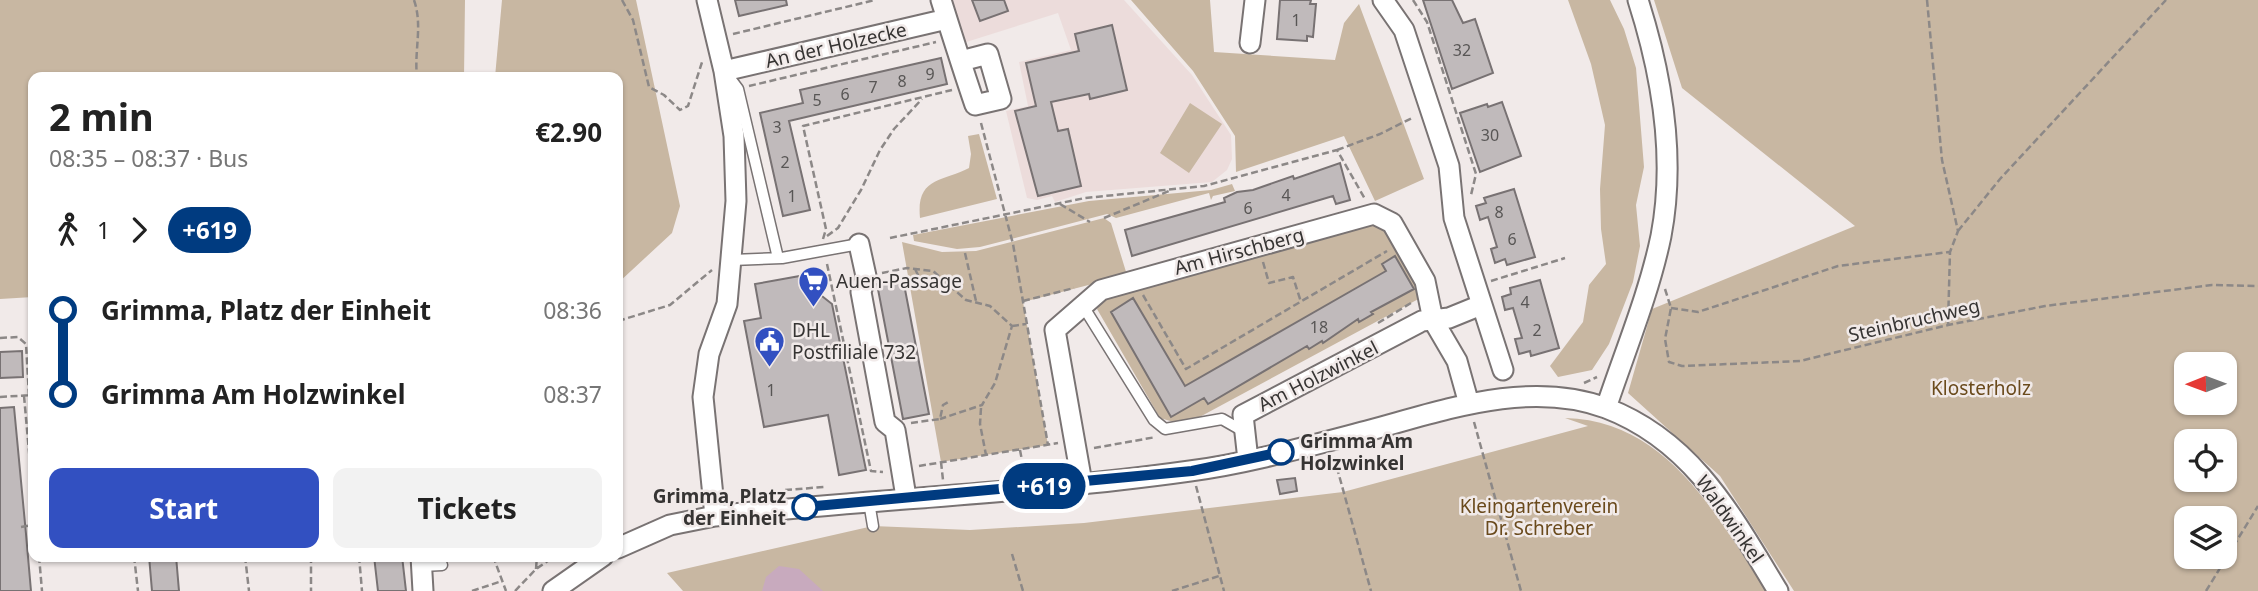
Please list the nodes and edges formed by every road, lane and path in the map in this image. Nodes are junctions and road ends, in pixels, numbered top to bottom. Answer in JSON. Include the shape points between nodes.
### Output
{"nodes":[{"id":1,"x":414,"y":0,"type":"edge"},
{"id":2,"x":622,"y":0,"type":"edge"},
{"id":3,"x":707,"y":0,"type":"edge"},
{"id":4,"x":875,"y":0,"type":"edge"},
{"id":5,"x":941,"y":0,"type":"edge"},
{"id":6,"x":1255,"y":0,"type":"edge"},
{"id":7,"x":1383,"y":0,"type":"edge"},
{"id":8,"x":1637,"y":0,"type":"edge"},
{"id":9,"x":1927,"y":0,"type":"edge"},
{"id":10,"x":2166,"y":0,"type":"edge"},
{"id":11,"x":947,"y":19,"type":"junction"},
{"id":12,"x":953,"y":38,"type":"junction"},
{"id":13,"x":1250,"y":43,"type":"dead end"},
{"id":14,"x":718,"y":44,"type":"junction"},
{"id":15,"x":961,"y":61,"type":"junction"},
{"id":16,"x":724,"y":71,"type":"junction"},
{"id":17,"x":416,"y":72,"type":"edge"},
{"id":18,"x":967,"y":81,"type":"junction"},
{"id":19,"x":738,"y":89,"type":"junction"},
{"id":20,"x":922,"y":99,"type":"junction"},
{"id":21,"x":975,"y":104,"type":"junction"},
{"id":22,"x":1430,"y":111,"type":"junction"},
{"id":23,"x":1337,"y":150,"type":"junction"},
{"id":24,"x":1172,"y":190,"type":"junction"},
{"id":25,"x":1060,"y":204,"type":"junction"},
{"id":26,"x":1006,"y":212,"type":"junction"},
{"id":27,"x":1374,"y":214,"type":"junction"},
{"id":28,"x":1104,"y":218,"type":"dead end"},
{"id":29,"x":1090,"y":222,"type":"dead end"},
{"id":30,"x":1958,"y":231,"type":"junction"},
{"id":31,"x":824,"y":237,"type":"junction"},
{"id":32,"x":890,"y":238,"type":"dead end"},
{"id":33,"x":1405,"y":241,"type":"junction"},
{"id":34,"x":859,"y":244,"type":"joint"},
{"id":35,"x":1259,"y":246,"type":"junction"},
{"id":36,"x":824,"y":250,"type":"junction"},
{"id":37,"x":813,"y":252,"type":"junction"},
{"id":38,"x":1950,"y":252,"type":"junction"},
{"id":39,"x":965,"y":253,"type":"dead end"},
{"id":40,"x":778,"y":258,"type":"junction"},
{"id":41,"x":1565,"y":258,"type":"dead end"},
{"id":42,"x":732,"y":260,"type":"junction"},
{"id":43,"x":915,"y":268,"type":"junction"},
{"id":44,"x":873,"y":275,"type":"dead end"},
{"id":45,"x":1134,"y":280,"type":"junction"},
{"id":46,"x":1488,"y":282,"type":"dead end"},
{"id":47,"x":1648,"y":282,"type":"junction"},
{"id":48,"x":929,"y":284,"type":"dead end"},
{"id":49,"x":2258,"y":286,"type":"edge"},
{"id":50,"x":976,"y":301,"type":"junction"},
{"id":51,"x":1301,"y":302,"type":"junction"},
{"id":52,"x":1481,"y":305,"type":"junction"},
{"id":53,"x":1083,"y":306,"type":"junction"},
{"id":54,"x":1671,"y":308,"type":"junction"},
{"id":55,"x":623,"y":319,"type":"edge"},
{"id":56,"x":1433,"y":320,"type":"junction"},
{"id":57,"x":1027,"y":324,"type":"junction"},
{"id":58,"x":1948,"y":325,"type":"junction"},
{"id":59,"x":1012,"y":326,"type":"junction"},
{"id":60,"x":0,"y":338,"type":"edge"},
{"id":61,"x":28,"y":364,"type":"edge"},
{"id":62,"x":1503,"y":370,"type":"dead end"},
{"id":63,"x":28,"y":395,"type":"edge"},
{"id":64,"x":24,"y":396,"type":"junction"},
{"id":65,"x":0,"y":397,"type":"edge"},
{"id":66,"x":950,"y":401,"type":"dead end"},
{"id":67,"x":1469,"y":404,"type":"junction"},
{"id":68,"x":982,"y":405,"type":"junction"},
{"id":69,"x":1606,"y":408,"type":"junction"},
{"id":70,"x":940,"y":419,"type":"junction"},
{"id":71,"x":901,"y":425,"type":"dead end"},
{"id":72,"x":1165,"y":429,"type":"junction"},
{"id":73,"x":1243,"y":432,"type":"junction"},
{"id":74,"x":28,"y":440,"type":"edge"},
{"id":75,"x":1330,"y":440,"type":"junction"},
{"id":76,"x":1048,"y":445,"type":"junction"},
{"id":77,"x":1076,"y":446,"type":"junction"},
{"id":78,"x":1020,"y":450,"type":"junction"},
{"id":79,"x":986,"y":455,"type":"junction"},
{"id":80,"x":1248,"y":460,"type":"junction"},
{"id":81,"x":1192,"y":471,"type":"junction"},
{"id":82,"x":893,"y":472,"type":"junction"},
{"id":83,"x":1082,"y":483,"type":"junction"},
{"id":84,"x":1027,"y":488,"type":"junction"},
{"id":85,"x":906,"y":497,"type":"junction"},
{"id":86,"x":869,"y":501,"type":"junction"},
{"id":87,"x":2258,"y":506,"type":"edge"},
{"id":88,"x":715,"y":516,"type":"junction"},
{"id":89,"x":28,"y":526,"type":"edge"},
{"id":90,"x":873,"y":526,"type":"dead end"},
{"id":91,"x":21,"y":527,"type":"dead end"},
{"id":92,"x":623,"y":546,"type":"edge"},
{"id":93,"x":1012,"y":554,"type":"dead end"},
{"id":94,"x":40,"y":562,"type":"edge"},
{"id":95,"x":135,"y":562,"type":"edge"},
{"id":96,"x":246,"y":562,"type":"edge"},
{"id":97,"x":311,"y":562,"type":"edge"},
{"id":98,"x":360,"y":562,"type":"edge"},
{"id":99,"x":421,"y":562,"type":"edge"},
{"id":100,"x":426,"y":562,"type":"edge"},
{"id":101,"x":495,"y":562,"type":"edge"},
{"id":102,"x":537,"y":562,"type":"edge"},
{"id":103,"x":546,"y":562,"type":"edge"},
{"id":104,"x":593,"y":562,"type":"edge"},
{"id":105,"x":442,"y":565,"type":"dead end"},
{"id":106,"x":536,"y":569,"type":"junction"},
{"id":107,"x":1220,"y":576,"type":"junction"},
{"id":108,"x":502,"y":581,"type":"junction"},
{"id":109,"x":42,"y":591,"type":"edge"},
{"id":110,"x":138,"y":591,"type":"edge"},
{"id":111,"x":249,"y":591,"type":"edge"},
{"id":112,"x":311,"y":591,"type":"edge"},
{"id":113,"x":362,"y":591,"type":"edge"},
{"id":114,"x":422,"y":591,"type":"edge"},
{"id":115,"x":472,"y":591,"type":"edge"},
{"id":116,"x":506,"y":591,"type":"edge"},
{"id":117,"x":515,"y":591,"type":"edge"},
{"id":118,"x":553,"y":591,"type":"edge"},
{"id":119,"x":1023,"y":591,"type":"edge"},
{"id":120,"x":1172,"y":591,"type":"edge"},
{"id":121,"x":1224,"y":591,"type":"edge"},
{"id":122,"x":1371,"y":591,"type":"edge"},
{"id":123,"x":1521,"y":591,"type":"edge"},
{"id":124,"x":1778,"y":591,"type":"edge"},
{"id":125,"x":2206,"y":591,"type":"edge"}],
"edges":[{"from":1,"to":17,"type":"path","via":[[420,17]]},
{"from":2,"to":14,"type":"path","via":[[633,20],[649,88],[680,110],[688,106],[704,54]]},
{"from":3,"to":14,"type":"street"},
{"from":4,"to":14,"type":"path"},
{"from":5,"to":11,"type":"street"},
{"from":6,"to":13,"type":"street"},
{"from":7,"to":22,"type":"street","via":[[1404,30]]},
{"from":8,"to":47,"type":"street","via":[[1655,55],[1665,121],[1666,194],[1661,236]]},
{"from":9,"to":30,"type":"path","via":[[1942,160]]},
{"from":10,"to":30,"type":"path","via":[[2000,179]]},
{"from":11,"to":12,"type":"street"},
{"from":11,"to":16,"type":"street","name":"An der Holzecke"},
{"from":12,"to":15,"type":"street"},
{"from":12,"to":19,"type":"path"},
{"from":14,"to":16,"type":"street"},
{"from":15,"to":18,"type":"street"},
{"from":15,"to":21,"type":"street","via":[[988,54],[1001,99]]},
{"from":16,"to":19,"type":"lane"},
{"from":16,"to":42,"type":"street","via":[[734,136]]},
{"from":18,"to":20,"type":"path","via":[[943,95]]},
{"from":18,"to":21,"type":"street"},
{"from":19,"to":40,"type":"lane"},
{"from":20,"to":31,"type":"path","via":[[880,150],[838,228]]},
{"from":20,"to":31,"type":"path","via":[[803,126]]},
{"from":21,"to":26,"type":"path"},
{"from":22,"to":23,"type":"path"},
{"from":22,"to":52,"type":"street","via":[[1449,166],[1454,218]]},
{"from":23,"to":24,"type":"path","via":[[1237,180]]},
{"from":23,"to":27,"type":"path"},
{"from":24,"to":25,"type":"path"},
{"from":24,"to":28,"type":"path"},
{"from":25,"to":26,"type":"path"},
{"from":25,"to":29,"type":"path"},
{"from":26,"to":32,"type":"path"},
{"from":26,"to":57,"type":"path"},
{"from":27,"to":33,"type":"street","via":[[1385,217]]},
{"from":27,"to":35,"type":"street","name":"Am Hirschberg"},
{"from":30,"to":38,"type":"path"},
{"from":31,"to":37,"type":"path"},
{"from":33,"to":51,"type":"path"},
{"from":33,"to":56,"type":"street","via":[[1425,281]]},
{"from":34,"to":36,"type":"lane"},
{"from":34,"to":82,"type":"street","via":[[866,276],[861,292],[885,422],[895,430]]},
{"from":35,"to":45,"type":"street","name":"Am Hirschberg"},
{"from":35,"to":51,"type":"path","via":[[1269,284],[1293,276]]},
{"from":36,"to":37,"type":"lane"},
{"from":36,"to":82,"type":"path","via":[[871,471]]},
{"from":37,"to":40,"type":"lane"},
{"from":38,"to":54,"type":"path","via":[[1838,266],[1698,312]]},
{"from":38,"to":58,"type":"path"},
{"from":39,"to":50,"type":"path"},
{"from":40,"to":42,"type":"lane"},
{"from":41,"to":46,"type":"path"},
{"from":42,"to":55,"type":"path","via":[[720,263],[670,305]]},
{"from":42,"to":88,"type":"street","via":[[727,304],[709,354],[703,397]]},
{"from":43,"to":44,"type":"path"},
{"from":43,"to":48,"type":"path","via":[[922,283]]},
{"from":43,"to":50,"type":"path","via":[[933,271],[966,300]]},
{"from":45,"to":51,"type":"path","via":[[1186,369]]},
{"from":45,"to":53,"type":"street","name":"Am Hirschberg","via":[[1101,290]]},
{"from":47,"to":54,"type":"path","via":[[1666,289]]},
{"from":47,"to":69,"type":"street"},
{"from":49,"to":58,"type":"path","name":"Steinbruchweg","via":[[2200,286],[2045,306]]},
{"from":50,"to":59,"type":"path","via":[[1001,314]]},
{"from":52,"to":56,"type":"street"},
{"from":52,"to":62,"type":"street"},
{"from":53,"to":72,"type":"lane","via":[[1154,420]]},
{"from":53,"to":77,"type":"street","name":"Am Hirschberg","via":[[1055,330]]},
{"from":54,"to":58,"type":"path","name":"Steinbruchweg","via":[[1665,339],[1669,362],[1682,366],[1800,361]]},
{"from":56,"to":67,"type":"street","via":[[1457,361]]},
{"from":56,"to":73,"type":"street","name":"Am Holzwinkel","via":[[1422,321],[1243,415]]},
{"from":57,"to":59,"type":"path"},
{"from":57,"to":76,"type":"path"},
{"from":59,"to":68,"type":"path","via":[[995,383]]},
{"from":60,"to":61,"type":"path","via":[[18,337],[26,344]]},
{"from":63,"to":64,"type":"path"},
{"from":64,"to":65,"type":"path"},
{"from":64,"to":74,"type":"path"},
{"from":66,"to":70,"type":"path","via":[[943,405]]},
{"from":67,"to":69,"type":"street","via":[[1554,398]]},
{"from":67,"to":75,"type":"street"},
{"from":67,"to":123,"type":"path"},
{"from":68,"to":70,"type":"path"},
{"from":68,"to":79,"type":"path","via":[[980,424]]},
{"from":69,"to":124,"type":"street","name":"Waldwinkel","via":[[1650,432],[1712,486]]},
{"from":70,"to":71,"type":"path"},
{"from":72,"to":73,"type":"lane","via":[[1222,419]]},
{"from":72,"to":77,"type":"path","via":[[1163,436]]},
{"from":73,"to":80,"type":"street","name":"Am Holzwinkel"},
{"from":75,"to":80,"type":"street"},
{"from":75,"to":122,"type":"path"},
{"from":76,"to":77,"type":"path"},
{"from":76,"to":78,"type":"path"},
{"from":77,"to":83,"type":"street","name":"Am Hirschberg"},
{"from":78,"to":79,"type":"path"},
{"from":78,"to":84,"type":"path"},
{"from":79,"to":82,"type":"path"},
{"from":80,"to":81,"type":"street"},
{"from":81,"to":83,"type":"street"},
{"from":81,"to":107,"type":"path"},
{"from":82,"to":85,"type":"street"},
{"from":83,"to":84,"type":"street"},
{"from":84,"to":85,"type":"street"},
{"from":85,"to":86,"type":"street"},
{"from":86,"to":88,"type":"street"},
{"from":86,"to":90,"type":"lane"},
{"from":87,"to":125,"type":"path"},
{"from":88,"to":92,"type":"street","via":[[670,526]]},
{"from":89,"to":91,"type":"path"},
{"from":93,"to":119,"type":"path"},
{"from":94,"to":109,"type":"path"},
{"from":95,"to":110,"type":"path"},
{"from":96,"to":111,"type":"path"},
{"from":97,"to":112,"type":"path"},
{"from":98,"to":113,"type":"path"},
{"from":99,"to":114,"type":"street"},
{"from":100,"to":105,"type":"lane"},
{"from":101,"to":108,"type":"path"},
{"from":102,"to":106,"type":"path"},
{"from":103,"to":106,"type":"path"},
{"from":104,"to":118,"type":"street"},
{"from":106,"to":117,"type":"path"},
{"from":107,"to":120,"type":"path"},
{"from":107,"to":121,"type":"path"},
{"from":108,"to":115,"type":"path"},
{"from":108,"to":116,"type":"path"}]}
